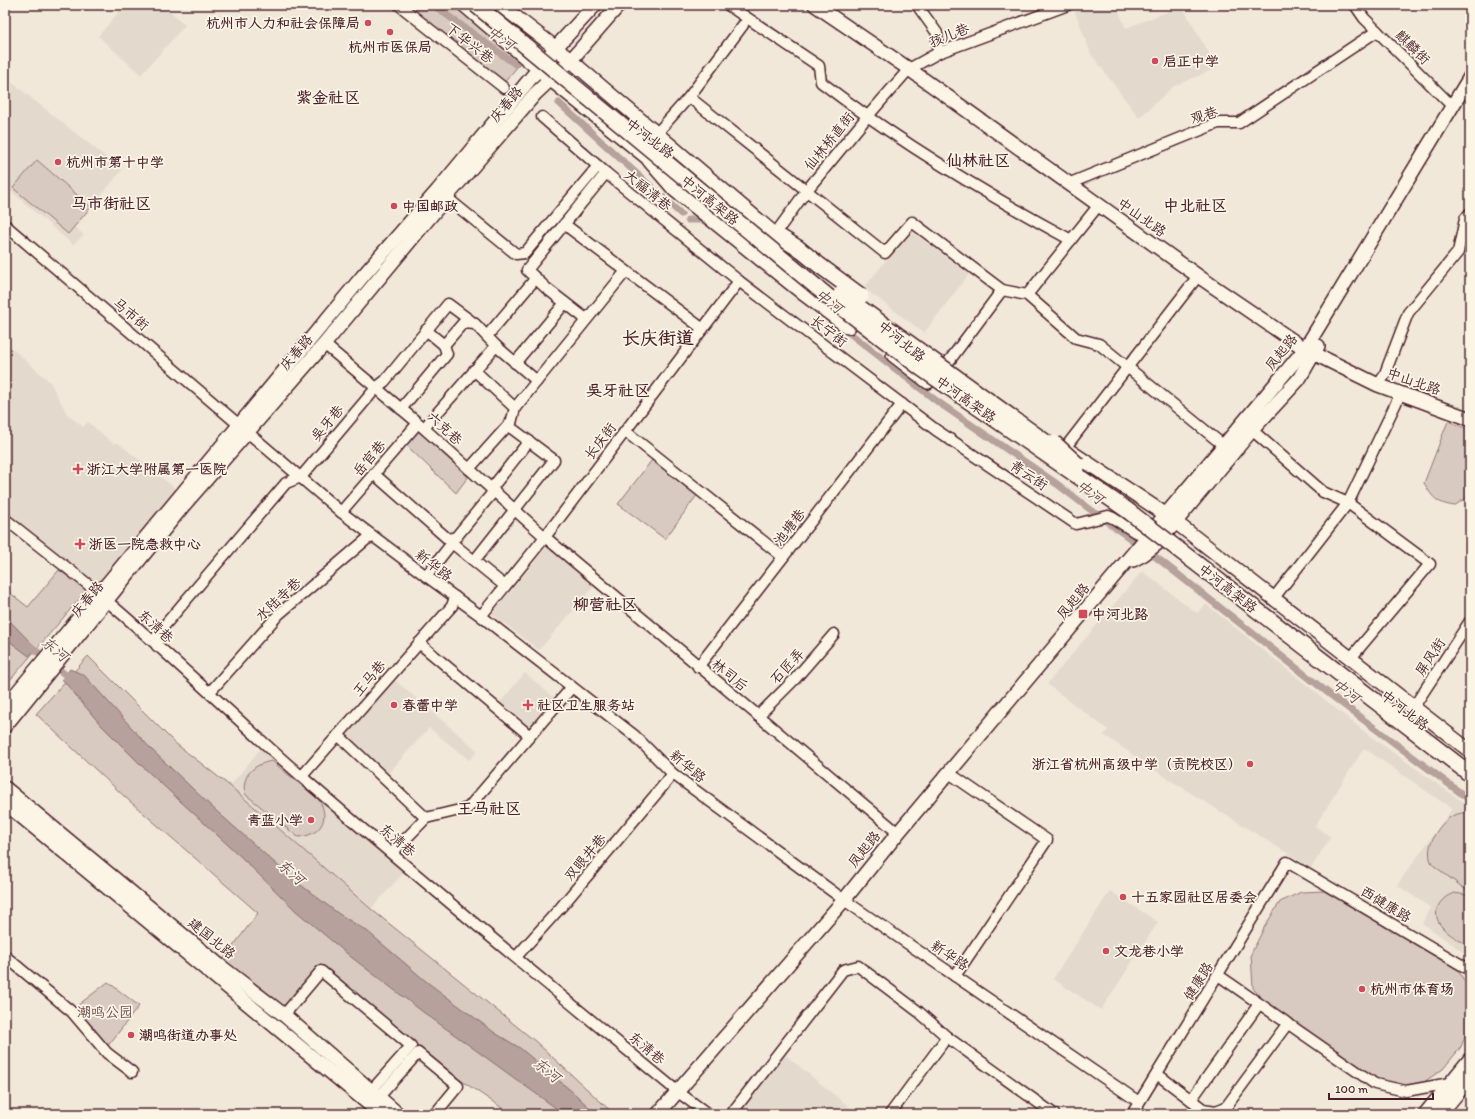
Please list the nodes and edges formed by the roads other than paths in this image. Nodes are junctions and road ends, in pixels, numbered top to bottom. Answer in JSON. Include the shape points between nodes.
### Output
{"nodes":[{"id":1,"x":399,"y":5,"type":"edge"},
{"id":2,"x":464,"y":5,"type":"edge"},
{"id":3,"x":476,"y":5,"type":"edge"},
{"id":4,"x":490,"y":5,"type":"edge"},
{"id":5,"x":500,"y":5,"type":"edge"},
{"id":6,"x":595,"y":5,"type":"edge"},
{"id":7,"x":619,"y":5,"type":"edge"},
{"id":8,"x":728,"y":5,"type":"edge"},
{"id":9,"x":815,"y":5,"type":"edge"},
{"id":10,"x":917,"y":5,"type":"edge"},
{"id":11,"x":1068,"y":5,"type":"edge"},
{"id":12,"x":1355,"y":5,"type":"edge"},
{"id":13,"x":743,"y":25,"type":"dead end"},
{"id":14,"x":1377,"y":31,"type":"junction"},
{"id":15,"x":556,"y":48,"type":"junction"},
{"id":16,"x":938,"y":53,"type":"junction"},
{"id":17,"x":570,"y":61,"type":"junction"},
{"id":18,"x":538,"y":69,"type":"junction"},
{"id":19,"x":909,"y":69,"type":"junction"},
{"id":20,"x":1470,"y":77,"type":"edge"},
{"id":21,"x":550,"y":78,"type":"junction"},
{"id":22,"x":1470,"y":86,"type":"edge"},
{"id":23,"x":504,"y":88,"type":"dead end"},
{"id":24,"x":689,"y":97,"type":"junction"},
{"id":25,"x":1453,"y":107,"type":"junction"},
{"id":26,"x":542,"y":117,"type":"dead end"},
{"id":27,"x":867,"y":117,"type":"junction"},
{"id":28,"x":657,"y":133,"type":"junction"},
{"id":29,"x":650,"y":160,"type":"junction"},
{"id":30,"x":598,"y":166,"type":"junction"},
{"id":31,"x":606,"y":173,"type":"junction"},
{"id":32,"x":1068,"y":184,"type":"junction"},
{"id":33,"x":807,"y":190,"type":"junction"},
{"id":34,"x":446,"y":197,"type":"junction"},
{"id":35,"x":1098,"y":206,"type":"junction"},
{"id":36,"x":1470,"y":213,"type":"edge"},
{"id":37,"x":564,"y":224,"type":"junction"},
{"id":38,"x":5,"y":225,"type":"edge"},
{"id":39,"x":775,"y":234,"type":"junction"},
{"id":40,"x":1071,"y":240,"type":"junction"},
{"id":41,"x":626,"y":271,"type":"junction"},
{"id":42,"x":1198,"y":276,"type":"junction"},
{"id":43,"x":536,"y":278,"type":"junction"},
{"id":44,"x":739,"y":281,"type":"junction"},
{"id":45,"x":1002,"y":290,"type":"junction"},
{"id":46,"x":1027,"y":295,"type":"junction"},
{"id":47,"x":566,"y":303,"type":"junction"},
{"id":48,"x":586,"y":319,"type":"junction"},
{"id":49,"x":474,"y":324,"type":"junction"},
{"id":50,"x":703,"y":329,"type":"junction"},
{"id":51,"x":426,"y":330,"type":"junction"},
{"id":52,"x":487,"y":336,"type":"junction"},
{"id":53,"x":324,"y":344,"type":"junction"},
{"id":54,"x":444,"y":345,"type":"junction"},
{"id":55,"x":496,"y":346,"type":"junction"},
{"id":56,"x":1309,"y":351,"type":"junction"},
{"id":57,"x":515,"y":363,"type":"junction"},
{"id":58,"x":947,"y":364,"type":"junction"},
{"id":59,"x":1128,"y":367,"type":"junction"},
{"id":60,"x":921,"y":368,"type":"junction"},
{"id":61,"x":474,"y":370,"type":"junction"},
{"id":62,"x":537,"y":381,"type":"junction"},
{"id":63,"x":1378,"y":385,"type":"junction"},
{"id":64,"x":376,"y":388,"type":"junction"},
{"id":65,"x":1399,"y":393,"type":"junction"},
{"id":66,"x":902,"y":404,"type":"junction"},
{"id":67,"x":515,"y":408,"type":"junction"},
{"id":68,"x":401,"y":409,"type":"junction"},
{"id":69,"x":1470,"y":419,"type":"edge"},
{"id":70,"x":511,"y":422,"type":"junction"},
{"id":71,"x":421,"y":426,"type":"junction"},
{"id":72,"x":245,"y":428,"type":"junction"},
{"id":73,"x":1252,"y":430,"type":"junction"},
{"id":74,"x":625,"y":432,"type":"junction"},
{"id":75,"x":529,"y":441,"type":"junction"},
{"id":76,"x":1223,"y":445,"type":"junction"},
{"id":77,"x":1065,"y":448,"type":"junction"},
{"id":78,"x":1078,"y":465,"type":"junction"},
{"id":79,"x":469,"y":469,"type":"junction"},
{"id":80,"x":374,"y":474,"type":"junction"},
{"id":81,"x":301,"y":477,"type":"junction"},
{"id":82,"x":492,"y":490,"type":"junction"},
{"id":83,"x":1348,"y":503,"type":"junction"},
{"id":84,"x":516,"y":511,"type":"junction"},
{"id":85,"x":341,"y":512,"type":"junction"},
{"id":86,"x":1170,"y":518,"type":"junction"},
{"id":87,"x":5,"y":519,"type":"edge"},
{"id":88,"x":374,"y":537,"type":"junction"},
{"id":89,"x":545,"y":537,"type":"junction"},
{"id":90,"x":1147,"y":546,"type":"junction"},
{"id":91,"x":478,"y":556,"type":"dead end"},
{"id":92,"x":783,"y":557,"type":"junction"},
{"id":93,"x":426,"y":576,"type":"junction"},
{"id":94,"x":506,"y":586,"type":"junction"},
{"id":95,"x":103,"y":597,"type":"junction"},
{"id":96,"x":455,"y":597,"type":"junction"},
{"id":97,"x":1273,"y":599,"type":"junction"},
{"id":98,"x":482,"y":616,"type":"junction"},
{"id":99,"x":1470,"y":621,"type":"edge"},
{"id":100,"x":834,"y":634,"type":"dead end"},
{"id":101,"x":419,"y":643,"type":"junction"},
{"id":102,"x":157,"y":646,"type":"junction"},
{"id":103,"x":1350,"y":659,"type":"junction"},
{"id":104,"x":698,"y":667,"type":"junction"},
{"id":105,"x":38,"y":676,"type":"junction"},
{"id":106,"x":572,"y":688,"type":"junction"},
{"id":107,"x":210,"y":692,"type":"junction"},
{"id":108,"x":5,"y":707,"type":"edge"},
{"id":109,"x":1413,"y":708,"type":"junction"},
{"id":110,"x":758,"y":716,"type":"junction"},
{"id":111,"x":5,"y":726,"type":"edge"},
{"id":112,"x":338,"y":735,"type":"junction"},
{"id":113,"x":530,"y":736,"type":"junction"},
{"id":114,"x":1470,"y":751,"type":"edge"},
{"id":115,"x":1470,"y":764,"type":"edge"},
{"id":116,"x":949,"y":773,"type":"junction"},
{"id":117,"x":673,"y":774,"type":"junction"},
{"id":118,"x":1470,"y":774,"type":"edge"},
{"id":119,"x":302,"y":776,"type":"junction"},
{"id":120,"x":1470,"y":781,"type":"edge"},
{"id":121,"x":5,"y":788,"type":"edge"},
{"id":122,"x":5,"y":803,"type":"edge"},
{"id":123,"x":426,"y":818,"type":"junction"},
{"id":124,"x":898,"y":833,"type":"junction"},
{"id":125,"x":392,"y":853,"type":"junction"},
{"id":126,"x":1287,"y":862,"type":"joint"},
{"id":127,"x":844,"y":900,"type":"junction"},
{"id":128,"x":5,"y":956,"type":"edge"},
{"id":129,"x":516,"y":957,"type":"junction"},
{"id":130,"x":1470,"y":970,"type":"edge"},
{"id":131,"x":1218,"y":975,"type":"junction"},
{"id":132,"x":955,"y":976,"type":"junction"},
{"id":133,"x":1259,"y":1004,"type":"junction"},
{"id":134,"x":284,"y":1015,"type":"junction"},
{"id":135,"x":1288,"y":1023,"type":"junction"},
{"id":136,"x":947,"y":1037,"type":"junction"},
{"id":137,"x":1470,"y":1059,"type":"edge"},
{"id":138,"x":132,"y":1072,"type":"dead end"},
{"id":139,"x":1157,"y":1074,"type":"junction"},
{"id":140,"x":1470,"y":1078,"type":"edge"},
{"id":141,"x":1450,"y":1083,"type":"junction"},
{"id":142,"x":678,"y":1092,"type":"junction"},
{"id":143,"x":374,"y":1094,"type":"junction"},
{"id":144,"x":1191,"y":1100,"type":"junction"},
{"id":145,"x":1140,"y":1102,"type":"junction"},
{"id":146,"x":381,"y":1114,"type":"edge"},
{"id":147,"x":398,"y":1114,"type":"edge"},
{"id":148,"x":435,"y":1114,"type":"edge"},
{"id":149,"x":658,"y":1114,"type":"edge"},
{"id":150,"x":708,"y":1114,"type":"edge"},
{"id":151,"x":731,"y":1114,"type":"edge"},
{"id":152,"x":890,"y":1114,"type":"edge"},
{"id":153,"x":1054,"y":1114,"type":"edge"},
{"id":154,"x":1132,"y":1114,"type":"edge"},
{"id":155,"x":1425,"y":1114,"type":"edge"},
{"id":156,"x":1440,"y":1114,"type":"edge"}],
"edges":[{"from":1,"to":23,"type":"street","name":"下华兴巷"},
{"from":2,"to":18,"type":"main road","name":"中河北路"},
{"from":3,"to":60,"type":"highway","name":"中河高架路","bridge":true,"via":[[830,299]]},
{"from":4,"to":78,"type":"highway","name":"中河高架路","bridge":true,"via":[[836,290]]},
{"from":5,"to":15,"type":"main road","name":"中河北路"},
{"from":6,"to":15,"type":"main road","name":"庆春路"},
{"from":7,"to":17,"type":"main road","name":"庆春路"},
{"from":8,"to":27,"type":"street","via":[[819,66],[821,82]]},
{"from":9,"to":19,"type":"main road","name":"中山北路"},
{"from":10,"to":16,"type":"street","via":[[937,33]]},
{"from":11,"to":16,"type":"street","name":"孩儿巷"},
{"from":12,"to":14,"type":"street","name":"麒麟街"},
{"from":13,"to":24,"type":"street"},
{"from":14,"to":25,"type":"street","name":"麒麟街"},
{"from":14,"to":32,"type":"street","name":"观巷","via":[[1239,123],[1218,123]]},
{"from":15,"to":17,"type":"main road","name":"中河北路"},
{"from":15,"to":18,"type":"main road","name":"庆春路"},
{"from":16,"to":19,"type":"street","name":"孩儿巷"},
{"from":17,"to":21,"type":"main road","name":"庆春路"},
{"from":17,"to":28,"type":"main road","name":"中河北路"},
{"from":18,"to":21,"type":"main road","name":"中河北路"},
{"from":18,"to":72,"type":"main road","name":"庆春路","via":[[358,282]]},
{"from":19,"to":27,"type":"street","name":"仙林桥直街"},
{"from":19,"to":32,"type":"main road","name":"中山北路"},
{"from":20,"to":25,"type":"main road","name":"凤起路"},
{"from":21,"to":29,"type":"main road","name":"中河北路"},
{"from":21,"to":34,"type":"main road","name":"庆春路"},
{"from":22,"to":56,"type":"main road"},
{"from":24,"to":28,"type":"street"},
{"from":24,"to":33,"type":"street"},
{"from":25,"to":56,"type":"main road","name":"凤起路"},
{"from":26,"to":30,"type":"street","name":"大福清巷"},
{"from":27,"to":33,"type":"street","name":"仙林桥直街"},
{"from":27,"to":40,"type":"street","via":[[999,201]]},
{"from":28,"to":39,"type":"main road","name":"中河北路"},
{"from":29,"to":60,"type":"highway","bridge":true,"via":[[676,190],[804,293],[848,326]]},
{"from":29,"to":90,"type":"main road","name":"中河北路","via":[[663,167],[762,251],[910,369],[1125,516]]},
{"from":30,"to":31,"type":"street","name":"大福清巷"},
{"from":30,"to":34,"type":"street","via":[[525,253],[516,254]]},
{"from":31,"to":37,"type":"street"},
{"from":31,"to":44,"type":"street","name":"大福清巷"},
{"from":32,"to":35,"type":"main road","name":"中山北路"},
{"from":33,"to":39,"type":"street","name":"仙林桥直街"},
{"from":33,"to":45,"type":"street","via":[[885,253],[912,222]]},
{"from":34,"to":53,"type":"main road","name":"庆春路"},
{"from":35,"to":40,"type":"street"},
{"from":35,"to":42,"type":"main road","name":"中山北路"},
{"from":36,"to":63,"type":"street","via":[[1465,219],[1458,252],[1408,313],[1384,376]]},
{"from":37,"to":41,"type":"street"},
{"from":37,"to":43,"type":"street","via":[[527,270]]},
{"from":38,"to":72,"type":"street","name":"马市街"},
{"from":39,"to":58,"type":"main road","name":"中河北路","via":[[853,297]]},
{"from":39,"to":78,"type":"highway","bridge":true,"via":[[798,248],[1027,418]]},
{"from":40,"to":46,"type":"street"},
{"from":41,"to":48,"type":"street"},
{"from":41,"to":50,"type":"street"},
{"from":42,"to":56,"type":"main road","name":"中山北路"},
{"from":42,"to":59,"type":"street"},
{"from":43,"to":47,"type":"street"},
{"from":43,"to":52,"type":"street"},
{"from":44,"to":50,"type":"street","name":"长庆街"},
{"from":44,"to":66,"type":"street","name":"长宁街"},
{"from":45,"to":46,"type":"street"},
{"from":45,"to":58,"type":"street"},
{"from":46,"to":59,"type":"street","via":[[1076,338],[1099,344]]},
{"from":47,"to":48,"type":"street"},
{"from":47,"to":57,"type":"street"},
{"from":48,"to":62,"type":"street"},
{"from":49,"to":51,"type":"street","name":"吴牙巷","via":[[448,304]]},
{"from":49,"to":52,"type":"street"},
{"from":49,"to":54,"type":"street","via":[[464,324]]},
{"from":50,"to":74,"type":"street","name":"长庆街"},
{"from":51,"to":54,"type":"street"},
{"from":51,"to":64,"type":"street","name":"吴牙巷","via":[[385,381]]},
{"from":52,"to":55,"type":"street"},
{"from":53,"to":64,"type":"street","name":"六克巷"},
{"from":53,"to":72,"type":"main road","name":"庆春路"},
{"from":54,"to":68,"type":"street","via":[[447,354]]},
{"from":55,"to":57,"type":"street"},
{"from":55,"to":61,"type":"street","name":"岳官巷"},
{"from":56,"to":63,"type":"main road","name":"中山北路"},
{"from":56,"to":73,"type":"main road","via":[[1299,378]]},
{"from":56,"to":76,"type":"main road","name":"凤起路"},
{"from":57,"to":62,"type":"street"},
{"from":58,"to":77,"type":"main road","name":"中河北路"},
{"from":59,"to":76,"type":"street"},
{"from":59,"to":77,"type":"street"},
{"from":60,"to":118,"type":"highway","name":"中河高架路","bridge":true,"via":[[1127,510]]},
{"from":61,"to":67,"type":"street"},
{"from":61,"to":71,"type":"street","name":"岳官巷"},
{"from":62,"to":67,"type":"street"},
{"from":63,"to":65,"type":"main road","name":"中山北路"},
{"from":64,"to":68,"type":"street","name":"六克巷"},
{"from":64,"to":81,"type":"street","name":"吴牙巷"},
{"from":65,"to":69,"type":"main road","name":"中山北路"},
{"from":65,"to":83,"type":"street"},
{"from":66,"to":90,"type":"street","name":"青云街","via":[[936,430],[1076,524],[1108,516],[1135,532]]},
{"from":66,"to":92,"type":"street","name":"池塘巷"},
{"from":67,"to":70,"type":"street"},
{"from":68,"to":71,"type":"street","name":"六克巷"},
{"from":70,"to":75,"type":"street","via":[[510,427]]},
{"from":70,"to":79,"type":"street"},
{"from":71,"to":79,"type":"street","name":"六克巷"},
{"from":71,"to":80,"type":"street","name":"岳官巷"},
{"from":72,"to":81,"type":"street","name":"新华路"},
{"from":72,"to":95,"type":"main road","name":"庆春路","via":[[183,506]]},
{"from":73,"to":83,"type":"street","via":[[1323,492]]},
{"from":73,"to":86,"type":"main road"},
{"from":74,"to":89,"type":"street","name":"长庆街"},
{"from":74,"to":92,"type":"street"},
{"from":75,"to":82,"type":"street"},
{"from":75,"to":84,"type":"street","via":[[554,460],[517,505]]},
{"from":76,"to":86,"type":"main road","name":"凤起路"},
{"from":77,"to":86,"type":"main road","name":"中河北路"},
{"from":78,"to":115,"type":"highway","name":"中河高架路","via":[[1134,505]]},
{"from":79,"to":82,"type":"street","name":"六克巷"},
{"from":80,"to":82,"type":"street","via":[[448,539],[456,538]]},
{"from":80,"to":85,"type":"street","name":"岳官巷"},
{"from":81,"to":85,"type":"street","name":"新华路"},
{"from":81,"to":102,"type":"street","via":[[286,483],[158,633]]},
{"from":82,"to":84,"type":"street","name":"六克巷"},
{"from":83,"to":97,"type":"street"},
{"from":83,"to":103,"type":"street","via":[[1430,564]]},
{"from":84,"to":89,"type":"street","name":"六克巷"},
{"from":84,"to":91,"type":"street"},
{"from":85,"to":88,"type":"street","name":"新华路"},
{"from":86,"to":90,"type":"main road","name":"凤起路"},
{"from":86,"to":97,"type":"main road","name":"中河北路"},
{"from":87,"to":95,"type":"street","name":"东清巷"},
{"from":88,"to":93,"type":"street","name":"新华路"},
{"from":88,"to":107,"type":"street","name":"水陆寺巷","via":[[366,539],[279,614]]},
{"from":89,"to":94,"type":"street","name":"长庆街"},
{"from":89,"to":104,"type":"street","name":"林司后"},
{"from":90,"to":116,"type":"main road","name":"凤起路","via":[[1126,563]]},
{"from":90,"to":120,"type":"main road","name":"中河北路","via":[[1400,726]]},
{"from":92,"to":104,"type":"street","name":"池塘巷"},
{"from":93,"to":94,"type":"street","via":[[452,543]]},
{"from":93,"to":96,"type":"street","name":"新华路"},
{"from":94,"to":98,"type":"street","name":"长庆街"},
{"from":95,"to":102,"type":"street","name":"东清巷"},
{"from":95,"to":105,"type":"main road","name":"庆春路"},
{"from":96,"to":98,"type":"street","name":"新华路"},
{"from":96,"to":101,"type":"street","name":"王马巷","via":[[452,606]]},
{"from":97,"to":103,"type":"main road","name":"中河北路"},
{"from":98,"to":106,"type":"street","name":"新华路"},
{"from":99,"to":109,"type":"street","name":"屏风街"},
{"from":100,"to":110,"type":"street","name":"石匠弄"},
{"from":101,"to":112,"type":"street","name":"王马巷"},
{"from":101,"to":113,"type":"street"},
{"from":102,"to":107,"type":"street","name":"东清巷"},
{"from":103,"to":109,"type":"main road","name":"中河北路"},
{"from":104,"to":110,"type":"street","name":"林司后"},
{"from":105,"to":108,"type":"main road","name":"庆春路"},
{"from":105,"to":111,"type":"main road","name":"庆春路"},
{"from":106,"to":113,"type":"street"},
{"from":106,"to":117,"type":"street","name":"新华路","via":[[635,736]]},
{"from":107,"to":119,"type":"street","name":"东清巷"},
{"from":109,"to":114,"type":"main road","name":"中河北路"},
{"from":110,"to":124,"type":"street","name":"林司后"},
{"from":112,"to":119,"type":"street","name":"王马巷"},
{"from":112,"to":123,"type":"street"},
{"from":113,"to":123,"type":"street","via":[[468,808]]},
{"from":116,"to":124,"type":"main road","name":"凤起路"},
{"from":116,"to":132,"type":"street","via":[[1047,840]]},
{"from":117,"to":127,"type":"street","name":"新华路"},
{"from":117,"to":129,"type":"street","name":"双眼井巷"},
{"from":119,"to":125,"type":"street","name":"东清巷"},
{"from":121,"to":134,"type":"main road","name":"建国北路"},
{"from":122,"to":146,"type":"main road","name":"建国北路"},
{"from":123,"to":125,"type":"street"},
{"from":124,"to":127,"type":"main road","name":"凤起路"},
{"from":125,"to":129,"type":"street","name":"东清巷"},
{"from":126,"to":130,"type":"street","name":"西健康路"},
{"from":126,"to":131,"type":"street","name":"健康路"},
{"from":127,"to":132,"type":"street","name":"新华路"},
{"from":127,"to":142,"type":"main road","name":"凤起路"},
{"from":128,"to":138,"type":"street","via":[[72,1012],[107,1052]]},
{"from":129,"to":142,"type":"street","name":"东清巷"},
{"from":131,"to":133,"type":"street"},
{"from":131,"to":139,"type":"street","name":"健康路"},
{"from":132,"to":145,"type":"street","name":"新华路"},
{"from":133,"to":135,"type":"street"},
{"from":133,"to":144,"type":"street"},
{"from":134,"to":143,"type":"main road","name":"建国北路"},
{"from":134,"to":143,"type":"street","via":[[321,971],[411,1046]]},
{"from":135,"to":141,"type":"street","via":[[1375,1084],[1406,1092]]},
{"from":135,"to":144,"type":"street","via":[[1226,1107],[1216,1111],[1203,1109]]},
{"from":136,"to":151,"type":"street","via":[[919,1012],[858,966],[844,970]]},
{"from":136,"to":152,"type":"street"},
{"from":136,"to":153,"type":"street"},
{"from":137,"to":141,"type":"main road"},
{"from":139,"to":144,"type":"street"},
{"from":139,"to":145,"type":"street","name":"健康路"},
{"from":140,"to":156,"type":"main road"},
{"from":141,"to":155,"type":"main road"},
{"from":142,"to":149,"type":"main road","name":"凤起路"},
{"from":142,"to":150,"type":"street","name":"东清巷"},
{"from":143,"to":147,"type":"main road","name":"建国北路"},
{"from":143,"to":148,"type":"street","via":[[418,1054],[458,1086]]},
{"from":145,"to":154,"type":"street","name":"健康路"}]}
